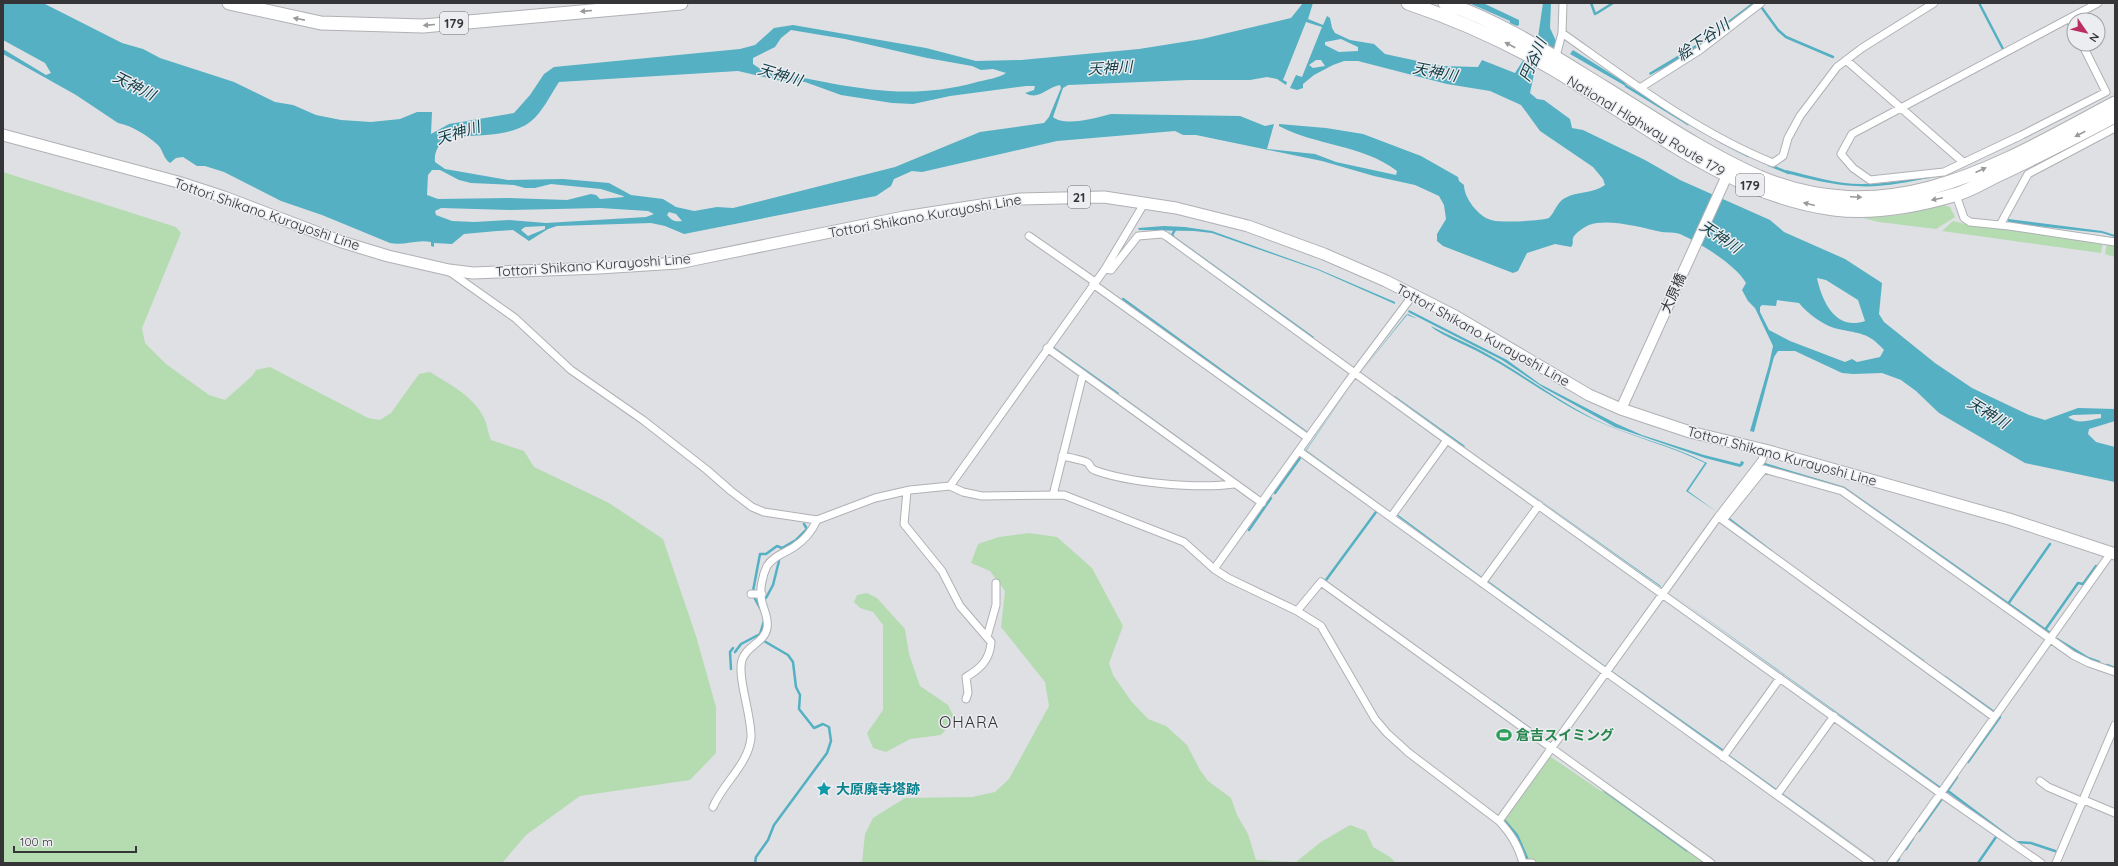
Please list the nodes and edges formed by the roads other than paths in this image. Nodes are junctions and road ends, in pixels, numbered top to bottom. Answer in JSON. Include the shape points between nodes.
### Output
{"nodes":[{"id":1,"x":229,"y":3,"type":"edge"},
{"id":2,"x":674,"y":3,"type":"edge"},
{"id":3,"x":681,"y":3,"type":"edge"},
{"id":4,"x":1408,"y":3,"type":"edge"},
{"id":5,"x":1445,"y":3,"type":"edge"},
{"id":6,"x":1563,"y":3,"type":"edge"},
{"id":7,"x":1761,"y":3,"type":"edge"},
{"id":8,"x":1934,"y":3,"type":"edge"},
{"id":9,"x":2098,"y":3,"type":"edge"},
{"id":10,"x":2081,"y":12,"type":"edge"},
{"id":11,"x":2066,"y":20,"type":"edge"},
{"id":12,"x":1562,"y":33,"type":"junction"},
{"id":13,"x":2086,"y":52,"type":"edge"},
{"id":14,"x":1846,"y":60,"type":"junction"},
{"id":15,"x":1553,"y":62,"type":"junction"},
{"id":16,"x":1640,"y":88,"type":"junction"},
{"id":17,"x":2115,"y":103,"type":"edge"},
{"id":18,"x":1901,"y":109,"type":"junction"},
{"id":19,"x":2115,"y":116,"type":"edge"},
{"id":20,"x":2115,"y":128,"type":"edge"},
{"id":21,"x":3,"y":135,"type":"edge"},
{"id":22,"x":1963,"y":162,"type":"junction"},
{"id":23,"x":1729,"y":170,"type":"junction"},
{"id":24,"x":1956,"y":195,"type":"junction"},
{"id":25,"x":1145,"y":202,"type":"junction"},
{"id":26,"x":2000,"y":225,"type":"junction"},
{"id":27,"x":1030,"y":236,"type":"dead end"},
{"id":28,"x":2115,"y":242,"type":"edge"},
{"id":29,"x":1105,"y":269,"type":"junction"},
{"id":30,"x":449,"y":270,"type":"junction"},
{"id":31,"x":1094,"y":283,"type":"junction"},
{"id":32,"x":1413,"y":295,"type":"junction"},
{"id":33,"x":1047,"y":348,"type":"junction"},
{"id":34,"x":1355,"y":373,"type":"junction"},
{"id":35,"x":1083,"y":374,"type":"junction"},
{"id":36,"x":1621,"y":409,"type":"junction"},
{"id":37,"x":1308,"y":438,"type":"junction"},
{"id":38,"x":1447,"y":440,"type":"junction"},
{"id":39,"x":1765,"y":450,"type":"junction"},
{"id":40,"x":1299,"y":451,"type":"junction"},
{"id":41,"x":1062,"y":456,"type":"junction"},
{"id":42,"x":1234,"y":484,"type":"junction"},
{"id":43,"x":950,"y":486,"type":"junction"},
{"id":44,"x":907,"y":491,"type":"junction"},
{"id":45,"x":1053,"y":494,"type":"junction"},
{"id":46,"x":1262,"y":503,"type":"junction"},
{"id":47,"x":1539,"y":505,"type":"junction"},
{"id":48,"x":1391,"y":517,"type":"junction"},
{"id":49,"x":1720,"y":518,"type":"junction"},
{"id":50,"x":817,"y":520,"type":"junction"},
{"id":51,"x":2113,"y":553,"type":"edge"},
{"id":52,"x":1214,"y":569,"type":"junction"},
{"id":53,"x":996,"y":583,"type":"dead end"},
{"id":54,"x":1482,"y":583,"type":"junction"},
{"id":55,"x":751,"y":594,"type":"dead end"},
{"id":56,"x":762,"y":594,"type":"junction"},
{"id":57,"x":1663,"y":594,"type":"junction"},
{"id":58,"x":1297,"y":611,"type":"junction"},
{"id":59,"x":987,"y":637,"type":"junction"},
{"id":60,"x":2050,"y":638,"type":"junction"},
{"id":61,"x":2115,"y":672,"type":"edge"},
{"id":62,"x":1607,"y":673,"type":"junction"},
{"id":63,"x":1780,"y":678,"type":"junction"},
{"id":64,"x":966,"y":699,"type":"dead end"},
{"id":65,"x":1834,"y":716,"type":"junction"},
{"id":66,"x":1994,"y":717,"type":"junction"},
{"id":67,"x":2114,"y":728,"type":"edge"},
{"id":68,"x":1551,"y":750,"type":"junction"},
{"id":69,"x":1723,"y":757,"type":"junction"},
{"id":70,"x":2040,"y":781,"type":"dead end"},
{"id":71,"x":1940,"y":793,"type":"junction"},
{"id":72,"x":1777,"y":796,"type":"junction"},
{"id":73,"x":2083,"y":801,"type":"junction"},
{"id":74,"x":713,"y":807,"type":"dead end"},
{"id":75,"x":2115,"y":813,"type":"edge"},
{"id":76,"x":1499,"y":821,"type":"junction"},
{"id":77,"x":1523,"y":863,"type":"edge"},
{"id":78,"x":1532,"y":863,"type":"edge"},
{"id":79,"x":1711,"y":863,"type":"edge"},
{"id":80,"x":1871,"y":863,"type":"edge"},
{"id":81,"x":1891,"y":863,"type":"edge"},
{"id":82,"x":2041,"y":863,"type":"edge"},
{"id":83,"x":2056,"y":863,"type":"edge"}],
"edges":[{"from":2,"to":1,"type":"highway","number":"179","one_way":true,"via":[[422,26],[321,23]]},
{"from":2,"to":3,"type":"highway","number":"179"},
{"from":15,"to":4,"type":"highway","name":"National Highway Route 179","number":"179","one_way":true,"via":[[1456,20]]},
{"from":5,"to":15,"type":"highway","name":"National Highway Route 179","number":"179","via":[[1498,26]]},
{"from":6,"to":12,"type":"street"},
{"from":7,"to":16,"type":"street","via":[[1700,50]]},
{"from":8,"to":14,"type":"street"},
{"from":9,"to":10,"type":"street"},
{"from":11,"to":18,"type":"street"},
{"from":12,"to":15,"type":"street"},
{"from":12,"to":16,"type":"street"},
{"from":13,"to":22,"type":"street","via":[[2106,92]]},
{"from":14,"to":16,"type":"street","via":[[1823,84],[1800,116],[1782,156],[1773,163],[1721,139]]},
{"from":14,"to":18,"type":"street"},
{"from":15,"to":23,"type":"highway","name":"National Highway Route 179","number":"179","via":[[1643,126]]},
{"from":23,"to":17,"type":"highway","name":"National Highway Route 179","number":"179","one_way":true,"via":[[1793,189],[1824,195],[1886,198],[1946,184],[1975,173],[2014,156]]},
{"from":18,"to":22,"type":"street"},
{"from":18,"to":22,"type":"street","via":[[1852,134],[1846,142],[1842,154],[1863,177],[1880,180],[1944,172]]},
{"from":19,"to":24,"type":"highway","name":"National Highway Route 179","number":"179","one_way":true},
{"from":20,"to":26,"type":"street","via":[[2028,174]]},
{"from":21,"to":30,"type":"main road","name":"Tottori Shikano Kurayoshi Line","number":"21","via":[[178,182],[342,242]]},
{"from":24,"to":23,"type":"highway","name":"National Highway Route 179","number":"179","one_way":true,"via":[[1876,210],[1835,209],[1774,194]]},
{"from":23,"to":36,"type":"street","name":"大原橋"},
{"from":24,"to":26,"type":"street","via":[[1964,218],[1970,222]]},
{"from":25,"to":29,"type":"street"},
{"from":25,"to":30,"type":"main road","name":"Tottori Shikano Kurayoshi Line","number":"21","via":[[1104,197],[1020,199],[904,217],[678,263],[473,273]]},
{"from":25,"to":32,"type":"main road","name":"Tottori Shikano Kurayoshi Line","number":"21","via":[[1248,226],[1324,254]]},
{"from":26,"to":28,"type":"street"},
{"from":27,"to":31,"type":"street"},
{"from":29,"to":31,"type":"street"},
{"from":29,"to":34,"type":"street","via":[[1111,270],[1138,236],[1162,234]]},
{"from":30,"to":50,"type":"street","via":[[515,318],[571,370],[643,420],[752,507],[775,515]]},
{"from":31,"to":33,"type":"street"},
{"from":31,"to":37,"type":"street"},
{"from":32,"to":34,"type":"street"},
{"from":32,"to":36,"type":"main road","name":"Tottori Shikano Kurayoshi Line","number":"21","via":[[1455,316],[1589,395]]},
{"from":33,"to":35,"type":"street"},
{"from":33,"to":43,"type":"street"},
{"from":34,"to":37,"type":"street"},
{"from":34,"to":38,"type":"street"},
{"from":35,"to":41,"type":"street"},
{"from":35,"to":42,"type":"street"},
{"from":36,"to":39,"type":"main road","name":"Tottori Shikano Kurayoshi Line","number":"21","via":[[1690,432]]},
{"from":37,"to":40,"type":"street"},
{"from":38,"to":47,"type":"street"},
{"from":38,"to":48,"type":"street"},
{"from":39,"to":49,"type":"street","via":[[1762,460]]},
{"from":39,"to":51,"type":"main road","name":"Tottori Shikano Kurayoshi Line","number":"21","via":[[2009,519]]},
{"from":40,"to":46,"type":"street"},
{"from":40,"to":48,"type":"street"},
{"from":41,"to":42,"type":"street","via":[[1088,463],[1093,469],[1126,477],[1173,484]]},
{"from":41,"to":45,"type":"street"},
{"from":42,"to":46,"type":"street"},
{"from":43,"to":44,"type":"street"},
{"from":43,"to":45,"type":"street","via":[[982,496]]},
{"from":44,"to":50,"type":"street","via":[[875,498]]},
{"from":44,"to":59,"type":"street","via":[[904,524],[942,571],[960,606]]},
{"from":45,"to":52,"type":"street","via":[[1076,499],[1184,542]]},
{"from":46,"to":52,"type":"street"},
{"from":47,"to":54,"type":"street"},
{"from":47,"to":57,"type":"street"},
{"from":48,"to":54,"type":"street"},
{"from":49,"to":57,"type":"street"},
{"from":49,"to":60,"type":"street","via":[[1764,469],[1842,491]]},
{"from":49,"to":66,"type":"street"},
{"from":50,"to":56,"type":"street","via":[[811,533],[795,547],[776,557],[768,566],[762,579]]},
{"from":51,"to":60,"type":"street"},
{"from":52,"to":58,"type":"street"},
{"from":53,"to":59,"type":"street","via":[[996,602]]},
{"from":54,"to":62,"type":"street"},
{"from":55,"to":56,"type":"street"},
{"from":56,"to":74,"type":"street","via":[[761,600],[768,622],[767,632],[746,651],[740,670],[747,698],[751,738],[744,759]]},
{"from":57,"to":62,"type":"street"},
{"from":57,"to":63,"type":"street"},
{"from":58,"to":68,"type":"street","via":[[1321,582]]},
{"from":58,"to":76,"type":"street","via":[[1321,626],[1376,719],[1388,733],[1409,753]]},
{"from":59,"to":64,"type":"street","via":[[991,642],[991,651],[981,667],[966,677]]},
{"from":60,"to":61,"type":"street","via":[[2078,658]]},
{"from":60,"to":66,"type":"street"},
{"from":62,"to":68,"type":"street"},
{"from":62,"to":69,"type":"street"},
{"from":63,"to":65,"type":"street"},
{"from":63,"to":69,"type":"street"},
{"from":65,"to":71,"type":"street"},
{"from":65,"to":72,"type":"street"},
{"from":66,"to":71,"type":"street"},
{"from":67,"to":73,"type":"street"},
{"from":68,"to":76,"type":"street"},
{"from":68,"to":79,"type":"street"},
{"from":69,"to":72,"type":"street"},
{"from":70,"to":73,"type":"street","via":[[2048,787]]},
{"from":71,"to":81,"type":"street"},
{"from":71,"to":82,"type":"street"},
{"from":72,"to":80,"type":"street"},
{"from":73,"to":75,"type":"street"},
{"from":73,"to":83,"type":"street"},
{"from":76,"to":77,"type":"street","via":[[1516,842]]},
{"from":77,"to":78,"type":"street"}]}
